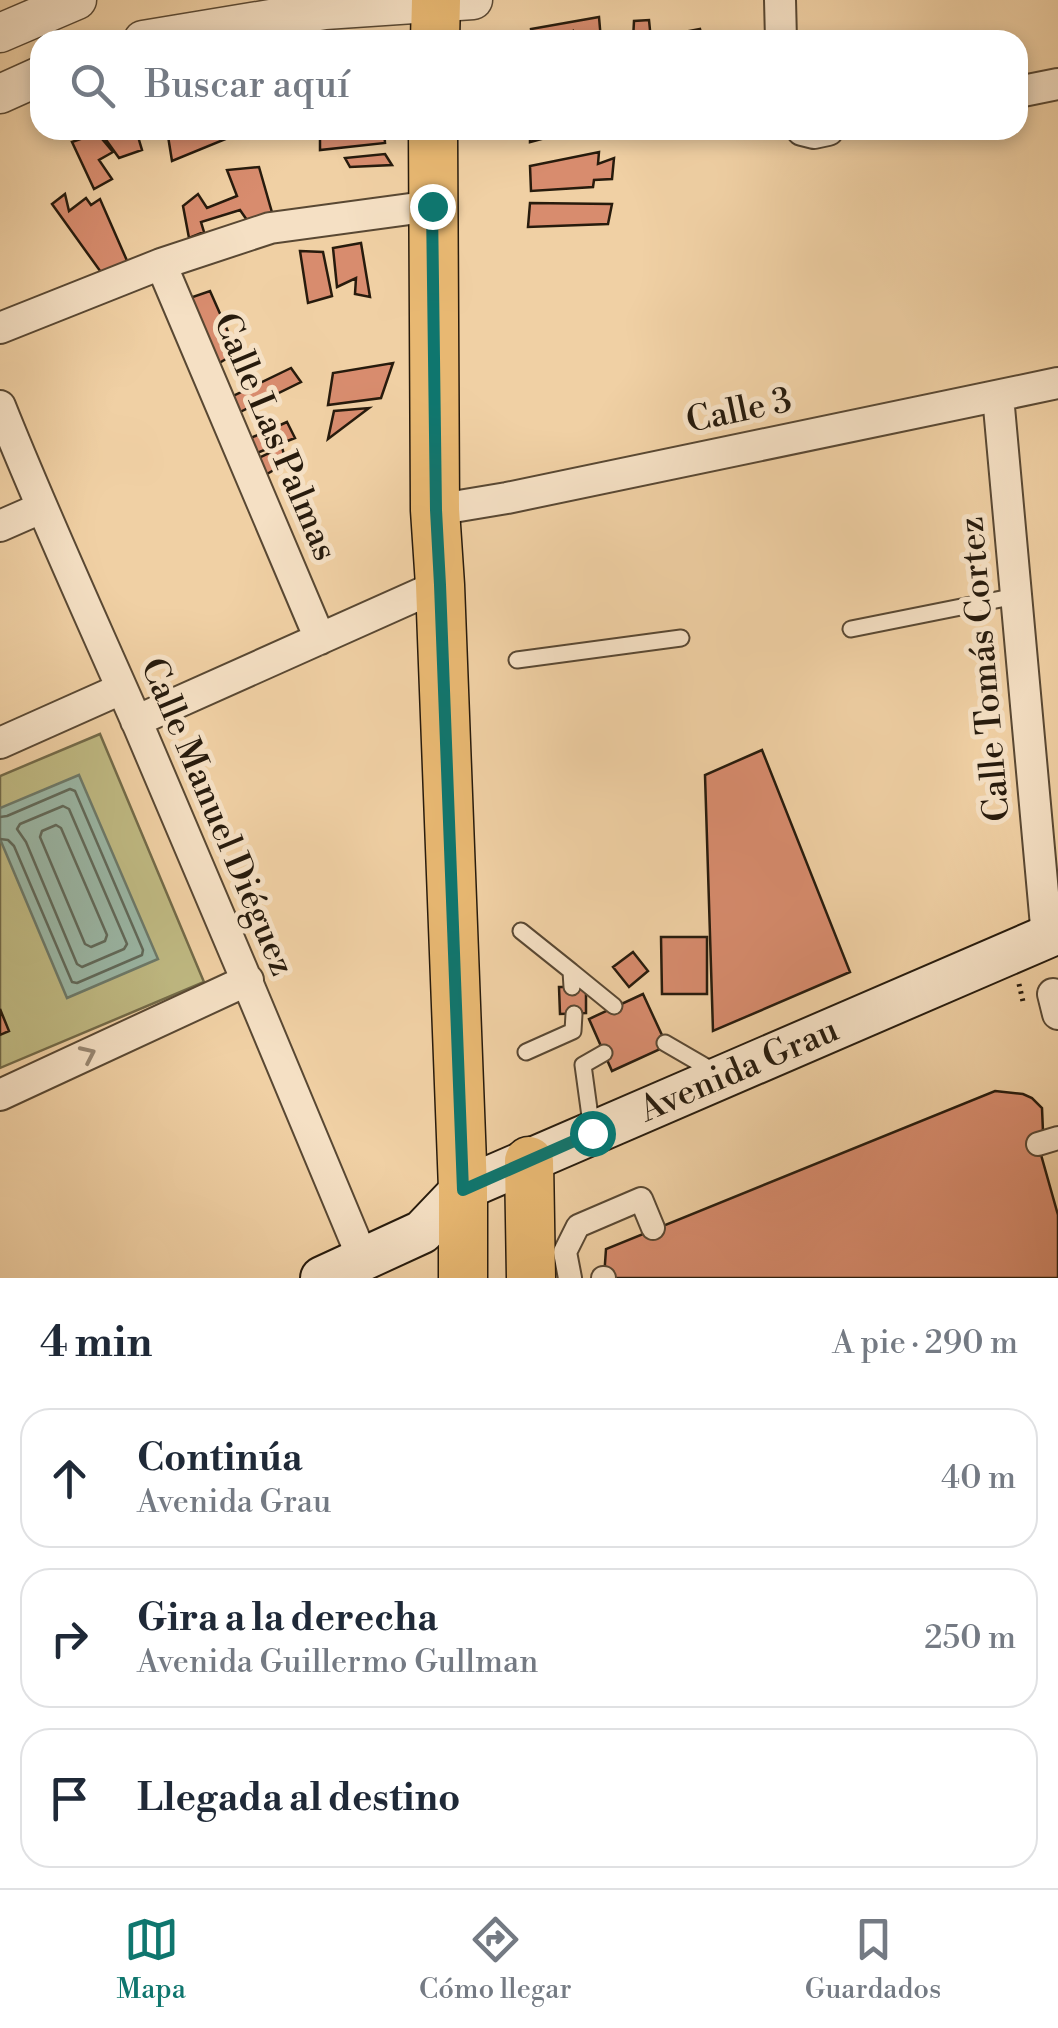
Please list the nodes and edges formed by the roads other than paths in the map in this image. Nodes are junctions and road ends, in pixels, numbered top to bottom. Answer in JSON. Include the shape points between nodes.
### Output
{"nodes":[{"id":1,"x":77,"y":0,"type":"edge"},
{"id":2,"x":780,"y":0,"type":"edge"},
{"id":3,"x":445,"y":11,"type":"edge"},
{"id":4,"x":204,"y":30,"type":"edge"},
{"id":5,"x":781,"y":30,"type":"edge"},
{"id":6,"x":0,"y":33,"type":"edge"},
{"id":7,"x":30,"y":80,"type":"edge"},
{"id":8,"x":1058,"y":84,"type":"edge"},
{"id":9,"x":1028,"y":90,"type":"edge"},
{"id":10,"x":0,"y":94,"type":"edge"},
{"id":11,"x":434,"y":140,"type":"edge"},
{"id":12,"x":432,"y":206,"type":"junction"},
{"id":13,"x":162,"y":264,"type":"junction"},
{"id":14,"x":0,"y":328,"type":"edge"},
{"id":15,"x":1058,"y":383,"type":"edge"},
{"id":16,"x":998,"y":396,"type":"junction"},
{"id":17,"x":0,"y":406,"type":"edge"},
{"id":18,"x":41,"y":508,"type":"junction"},
{"id":19,"x":436,"y":510,"type":"junction"},
{"id":20,"x":0,"y":526,"type":"edge"},
{"id":21,"x":440,"y":585,"type":"junction"},
{"id":22,"x":1016,"y":596,"type":"junction"},
{"id":23,"x":851,"y":629,"type":"dead end"},
{"id":24,"x":681,"y":638,"type":"dead end"},
{"id":25,"x":320,"y":639,"type":"junction"},
{"id":26,"x":517,"y":660,"type":"dead end"},
{"id":27,"x":121,"y":689,"type":"junction"},
{"id":28,"x":136,"y":721,"type":"junction"},
{"id":29,"x":0,"y":742,"type":"edge"},
{"id":30,"x":521,"y":931,"type":"dead end"},
{"id":31,"x":1053,"y":934,"type":"edge"},
{"id":32,"x":248,"y":980,"type":"junction"},
{"id":33,"x":614,"y":1006,"type":"dead end"},
{"id":34,"x":666,"y":1043,"type":"dead end"},
{"id":35,"x":526,"y":1052,"type":"dead end"},
{"id":36,"x":604,"y":1053,"type":"dead end"},
{"id":37,"x":583,"y":1065,"type":"junction"},
{"id":38,"x":723,"y":1077,"type":"junction"},
{"id":39,"x":0,"y":1095,"type":"edge"},
{"id":40,"x":592,"y":1133,"type":"junction"},
{"id":41,"x":529,"y":1161,"type":"junction"},
{"id":42,"x":463,"y":1190,"type":"junction"},
{"id":43,"x":653,"y":1228,"type":"dead end"},
{"id":44,"x":363,"y":1259,"type":"junction"},
{"id":45,"x":549,"y":1267,"type":"edge"},
{"id":46,"x":322,"y":1278,"type":"edge"},
{"id":47,"x":463,"y":1278,"type":"edge"}],
"edges":[{"from":1,"to":6,"type":"street"},
{"from":2,"to":5,"type":"street"},
{"from":3,"to":4,"type":"street","via":[[325,10]]},
{"from":7,"to":10,"type":"street"},
{"from":8,"to":9,"type":"street"},
{"from":11,"to":12,"type":"main road"},
{"from":12,"to":13,"type":"street","via":[[270,228]]},
{"from":12,"to":19,"type":"main road"},
{"from":13,"to":14,"type":"street"},
{"from":13,"to":25,"type":"street","name":"Calle Las Palmas"},
{"from":15,"to":16,"type":"street","name":"Calle 3"},
{"from":16,"to":19,"type":"street","name":"Calle 3"},
{"from":16,"to":22,"type":"street","name":"Calle Tomás Cortez"},
{"from":17,"to":18,"type":"street","name":"Calle Manuel Diéguez"},
{"from":18,"to":20,"type":"street"},
{"from":18,"to":27,"type":"street","name":"Calle Manuel Diéguez"},
{"from":19,"to":21,"type":"main road"},
{"from":21,"to":25,"type":"street"},
{"from":21,"to":42,"type":"main road"},
{"from":22,"to":23,"type":"lane"},
{"from":22,"to":31,"type":"street","name":"Calle Tomás Cortez"},
{"from":24,"to":26,"type":"lane"},
{"from":25,"to":28,"type":"street"},
{"from":27,"to":28,"type":"street","name":"Calle Manuel Diéguez"},
{"from":27,"to":29,"type":"street"},
{"from":28,"to":32,"type":"street","name":"Calle Manuel Diéguez"},
{"from":30,"to":33,"type":"lane","via":[[572,979]]},
{"from":31,"to":38,"type":"main road","name":"Avenida Grau"},
{"from":39,"to":32,"type":"street","one_way":true},
{"from":32,"to":44,"type":"street","name":"Calle Manuel Diéguez"},
{"from":34,"to":38,"type":"lane"},
{"from":35,"to":37,"type":"lane","via":[[573,1022]]},
{"from":36,"to":37,"type":"lane"},
{"from":37,"to":40,"type":"lane"},
{"from":38,"to":40,"type":"main road","name":"Avenida Grau"},
{"from":40,"to":41,"type":"main road","name":"Avenida Grau"},
{"from":41,"to":42,"type":"main road","name":"Avenida Grau"},
{"from":41,"to":45,"type":"main road"},
{"from":42,"to":44,"type":"main road","name":"Avenida Grau","via":[[422,1232]]},
{"from":42,"to":47,"type":"main road"},
{"from":43,"to":45,"type":"street","via":[[641,1200],[578,1226]]},
{"from":44,"to":46,"type":"main road","name":"Avenida Grau"}]}
